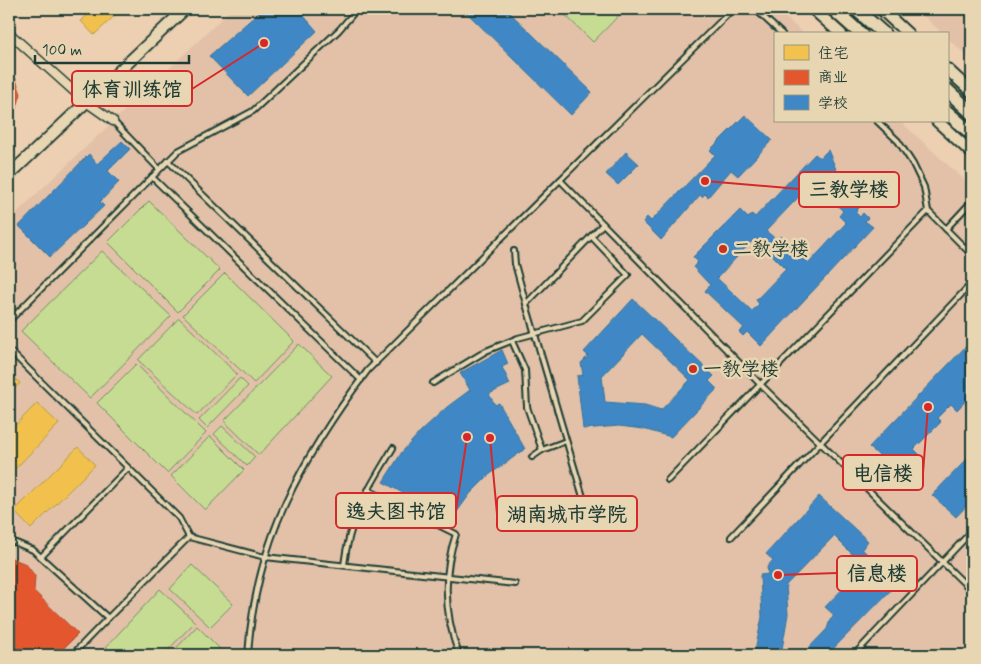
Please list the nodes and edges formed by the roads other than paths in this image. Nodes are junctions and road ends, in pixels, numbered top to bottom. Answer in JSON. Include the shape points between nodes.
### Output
{"nodes":[{"id":1,"x":185,"y":9,"type":"edge"},
{"id":2,"x":357,"y":9,"type":"edge"},
{"id":3,"x":733,"y":9,"type":"edge"},
{"id":4,"x":755,"y":9,"type":"edge"},
{"id":5,"x":813,"y":9,"type":"edge"},
{"id":6,"x":833,"y":9,"type":"edge"},
{"id":7,"x":856,"y":9,"type":"edge"},
{"id":8,"x":881,"y":9,"type":"edge"},
{"id":9,"x":780,"y":32,"type":"edge"},
{"id":10,"x":839,"y":32,"type":"edge"},
{"id":11,"x":858,"y":32,"type":"edge"},
{"id":12,"x":882,"y":32,"type":"edge"},
{"id":13,"x":906,"y":32,"type":"edge"},
{"id":14,"x":9,"y":33,"type":"edge"},
{"id":15,"x":948,"y":70,"type":"edge"},
{"id":16,"x":948,"y":91,"type":"edge"},
{"id":17,"x":972,"y":92,"type":"edge"},
{"id":18,"x":86,"y":102,"type":"junction"},
{"id":19,"x":948,"y":113,"type":"edge"},
{"id":20,"x":972,"y":113,"type":"edge"},
{"id":21,"x":113,"y":121,"type":"joint"},
{"id":22,"x":877,"y":122,"type":"edge"},
{"id":23,"x":938,"y":122,"type":"edge"},
{"id":24,"x":972,"y":134,"type":"edge"},
{"id":25,"x":972,"y":153,"type":"edge"},
{"id":26,"x":168,"y":161,"type":"junction"},
{"id":27,"x":159,"y":170,"type":"junction"},
{"id":28,"x":9,"y":174,"type":"edge"},
{"id":29,"x":152,"y":177,"type":"junction"},
{"id":30,"x":560,"y":180,"type":"junction"},
{"id":31,"x":972,"y":201,"type":"edge"},
{"id":32,"x":928,"y":211,"type":"junction"},
{"id":33,"x":603,"y":224,"type":"junction"},
{"id":34,"x":946,"y":229,"type":"junction"},
{"id":35,"x":591,"y":236,"type":"junction"},
{"id":36,"x":514,"y":251,"type":"dead end"},
{"id":37,"x":972,"y":254,"type":"edge"},
{"id":38,"x":972,"y":283,"type":"edge"},
{"id":39,"x":526,"y":304,"type":"junction"},
{"id":40,"x":9,"y":321,"type":"edge"},
{"id":41,"x":535,"y":334,"type":"junction"},
{"id":42,"x":512,"y":341,"type":"junction"},
{"id":43,"x":9,"y":350,"type":"edge"},
{"id":44,"x":376,"y":363,"type":"junction"},
{"id":45,"x":361,"y":380,"type":"junction"},
{"id":46,"x":434,"y":382,"type":"dead end"},
{"id":47,"x":761,"y":385,"type":"junction"},
{"id":48,"x":566,"y":441,"type":"junction"},
{"id":49,"x":821,"y":442,"type":"junction"},
{"id":50,"x":393,"y":448,"type":"dead end"},
{"id":51,"x":542,"y":450,"type":"junction"},
{"id":52,"x":532,"y":457,"type":"dead end"},
{"id":53,"x":128,"y":468,"type":"junction"},
{"id":54,"x":668,"y":480,"type":"dead end"},
{"id":55,"x":368,"y":490,"type":"junction"},
{"id":56,"x":588,"y":514,"type":"dead end"},
{"id":57,"x":972,"y":531,"type":"edge"},
{"id":58,"x":189,"y":537,"type":"junction"},
{"id":59,"x":731,"y":537,"type":"dead end"},
{"id":60,"x":9,"y":540,"type":"edge"},
{"id":61,"x":41,"y":557,"type":"junction"},
{"id":62,"x":265,"y":557,"type":"junction"},
{"id":63,"x":942,"y":562,"type":"junction"},
{"id":64,"x":344,"y":565,"type":"junction"},
{"id":65,"x":446,"y":575,"type":"junction"},
{"id":66,"x":515,"y":584,"type":"dead end"},
{"id":67,"x":972,"y":590,"type":"edge"},
{"id":68,"x":108,"y":618,"type":"junction"},
{"id":69,"x":72,"y":655,"type":"edge"},
{"id":70,"x":248,"y":655,"type":"edge"},
{"id":71,"x":459,"y":655,"type":"edge"},
{"id":72,"x":854,"y":655,"type":"edge"}],
"edges":[{"from":1,"to":18,"type":"street"},
{"from":2,"to":26,"type":"lane","via":[[253,111],[178,151]]},
{"from":3,"to":30,"type":"lane"},
{"from":4,"to":9,"type":"lane"},
{"from":5,"to":10,"type":"street"},
{"from":6,"to":11,"type":"main road"},
{"from":7,"to":12,"type":"main road"},
{"from":8,"to":13,"type":"street"},
{"from":14,"to":18,"type":"street"},
{"from":15,"to":17,"type":"street"},
{"from":16,"to":20,"type":"main road"},
{"from":18,"to":21,"type":"street"},
{"from":18,"to":28,"type":"street"},
{"from":19,"to":24,"type":"main road"},
{"from":21,"to":27,"type":"lane"},
{"from":22,"to":32,"type":"lane","via":[[898,141],[913,164],[924,187]]},
{"from":23,"to":25,"type":"street"},
{"from":26,"to":27,"type":"lane"},
{"from":26,"to":44,"type":"lane"},
{"from":27,"to":29,"type":"lane"},
{"from":29,"to":40,"type":"lane"},
{"from":29,"to":45,"type":"lane"},
{"from":30,"to":33,"type":"lane"},
{"from":30,"to":44,"type":"lane"},
{"from":31,"to":34,"type":"lane"},
{"from":32,"to":34,"type":"lane"},
{"from":32,"to":47,"type":"lane"},
{"from":33,"to":35,"type":"lane"},
{"from":33,"to":47,"type":"lane"},
{"from":34,"to":37,"type":"lane"},
{"from":35,"to":39,"type":"lane"},
{"from":35,"to":41,"type":"lane","via":[[628,275],[582,321]]},
{"from":36,"to":39,"type":"lane"},
{"from":38,"to":49,"type":"lane"},
{"from":39,"to":41,"type":"lane"},
{"from":41,"to":42,"type":"lane"},
{"from":41,"to":48,"type":"lane"},
{"from":42,"to":46,"type":"lane","via":[[486,351]]},
{"from":42,"to":51,"type":"lane","via":[[525,370],[526,407]]},
{"from":43,"to":53,"type":"lane"},
{"from":44,"to":45,"type":"lane"},
{"from":45,"to":62,"type":"lane","via":[[305,461]]},
{"from":47,"to":49,"type":"lane"},
{"from":47,"to":54,"type":"lane"},
{"from":48,"to":51,"type":"lane"},
{"from":48,"to":56,"type":"lane"},
{"from":49,"to":59,"type":"lane"},
{"from":49,"to":63,"type":"lane"},
{"from":50,"to":55,"type":"lane"},
{"from":51,"to":52,"type":"lane"},
{"from":53,"to":58,"type":"lane","via":[[179,518]]},
{"from":53,"to":61,"type":"lane"},
{"from":55,"to":64,"type":"lane","via":[[353,518]]},
{"from":55,"to":65,"type":"lane","via":[[456,534]]},
{"from":57,"to":63,"type":"lane"},
{"from":58,"to":62,"type":"lane"},
{"from":58,"to":68,"type":"lane"},
{"from":60,"to":61,"type":"lane"},
{"from":61,"to":68,"type":"lane"},
{"from":62,"to":64,"type":"lane"},
{"from":62,"to":70,"type":"lane"},
{"from":63,"to":67,"type":"lane"},
{"from":63,"to":72,"type":"lane"},
{"from":64,"to":65,"type":"lane"},
{"from":65,"to":66,"type":"lane"},
{"from":65,"to":71,"type":"lane","via":[[451,632]]},
{"from":68,"to":69,"type":"lane"}]}
